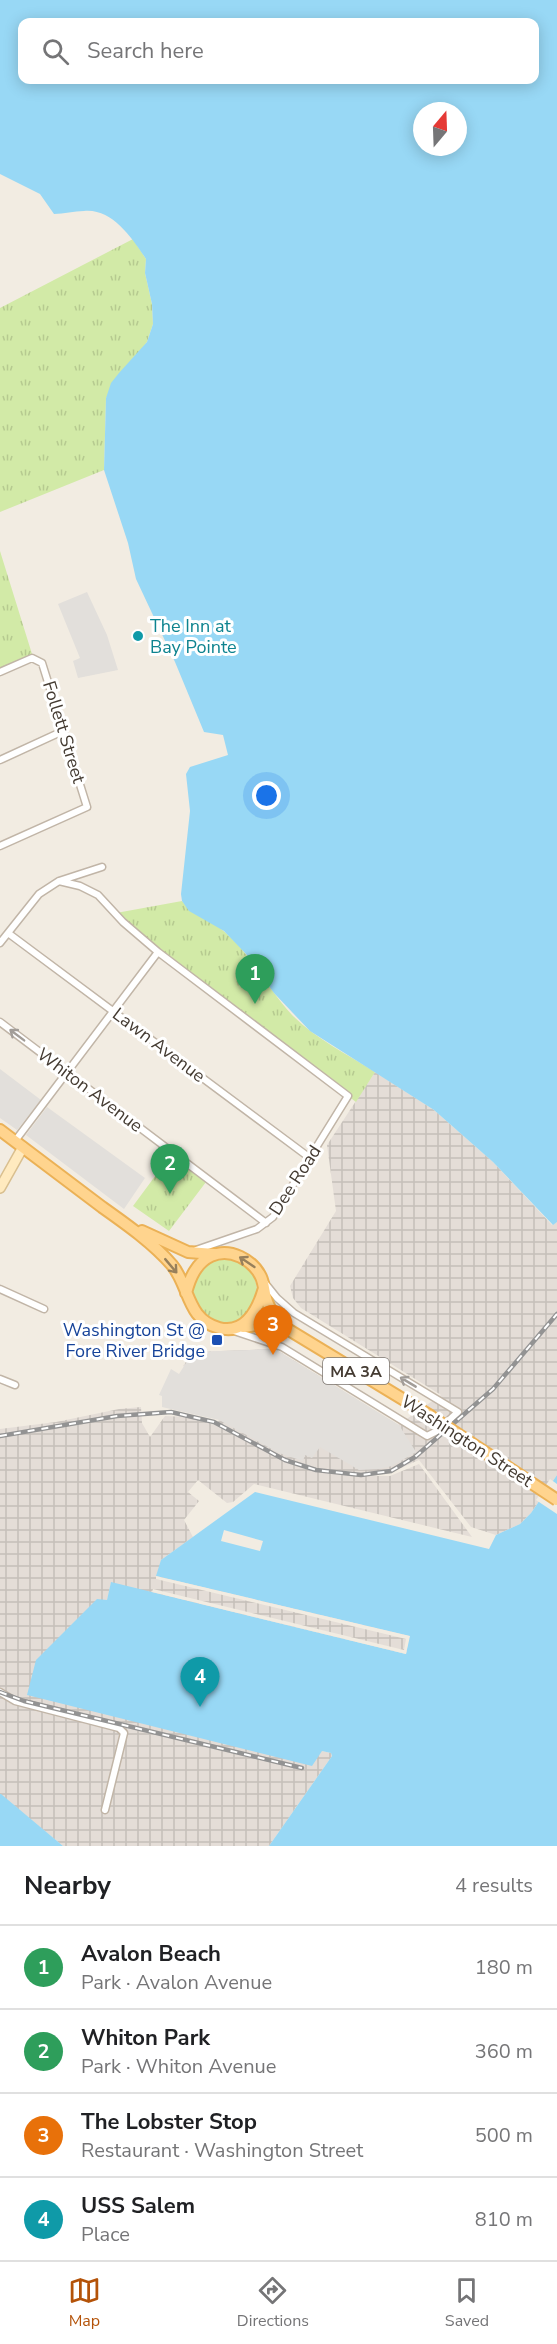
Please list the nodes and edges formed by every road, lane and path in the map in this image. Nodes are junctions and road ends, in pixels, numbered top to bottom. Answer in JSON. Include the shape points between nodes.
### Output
{"nodes":[{"id":1,"x":0,"y":672,"type":"edge"},
{"id":2,"x":63,"y":731,"type":"junction"},
{"id":3,"x":0,"y":760,"type":"edge"},
{"id":4,"x":0,"y":846,"type":"edge"},
{"id":5,"x":102,"y":867,"type":"dead end"},
{"id":6,"x":59,"y":881,"type":"junction"},
{"id":7,"x":8,"y":933,"type":"junction"},
{"id":8,"x":0,"y":943,"type":"edge"},
{"id":9,"x":158,"y":952,"type":"junction"},
{"id":10,"x":114,"y":1011,"type":"junction"},
{"id":11,"x":0,"y":1022,"type":"edge"},
{"id":12,"x":67,"y":1073,"type":"junction"},
{"id":13,"x":0,"y":1130,"type":"edge"},
{"id":14,"x":19,"y":1144,"type":"junction"},
{"id":15,"x":310,"y":1158,"type":"junction"},
{"id":16,"x":0,"y":1188,"type":"edge"},
{"id":17,"x":115,"y":1216,"type":"junction"},
{"id":18,"x":266,"y":1223,"type":"junction"},
{"id":19,"x":188,"y":1252,"type":"junction"},
{"id":20,"x":216,"y":1254,"type":"junction"},
{"id":21,"x":263,"y":1283,"type":"junction"},
{"id":22,"x":0,"y":1289,"type":"edge"},
{"id":23,"x":186,"y":1294,"type":"junction"},
{"id":24,"x":44,"y":1310,"type":"dead end"},
{"id":25,"x":284,"y":1327,"type":"junction"},
{"id":26,"x":232,"y":1329,"type":"junction"},
{"id":27,"x":0,"y":1379,"type":"edge"},
{"id":28,"x":15,"y":1385,"type":"dead end"},
{"id":29,"x":557,"y":1500,"type":"edge"},
{"id":30,"x":0,"y":1692,"type":"edge"},
{"id":31,"x":105,"y":1810,"type":"dead end"}],
"edges":[{"from":1,"to":2,"type":"street","name":"Follett Street","via":[[32,658],[38,660],[45,668]]},
{"from":2,"to":3,"type":"street"},
{"from":2,"to":4,"type":"street","name":"Follett Street","via":[[87,807]]},
{"from":5,"to":6,"type":"street"},
{"from":6,"to":7,"type":"street","via":[[39,894]]},
{"from":6,"to":9,"type":"street","via":[[81,885],[99,895]]},
{"from":7,"to":8,"type":"street"},
{"from":7,"to":10,"type":"street","name":"Lawn Avenue"},
{"from":9,"to":10,"type":"street"},
{"from":9,"to":15,"type":"street","name":"Dee Road","via":[[348,1096]]},
{"from":10,"to":12,"type":"street"},
{"from":10,"to":15,"type":"street","name":"Lawn Avenue"},
{"from":12,"to":11,"type":"street","name":"Whiton Avenue","one_way":true},
{"from":12,"to":14,"type":"street"},
{"from":12,"to":18,"type":"street","name":"Whiton Avenue"},
{"from":13,"to":14,"type":"main road","number":"MA 3A"},
{"from":14,"to":16,"type":"main road"},
{"from":14,"to":17,"type":"main road","number":"MA 3A"},
{"from":15,"to":18,"type":"street","name":"Dee Road"},
{"from":17,"to":19,"type":"main road","number":"MA 3A"},
{"from":17,"to":23,"type":"main road","number":"MA 3A","one_way":true,"via":[[172,1265]]},
{"from":18,"to":19,"type":"street","name":"Dee Road"},
{"from":19,"to":20,"type":"main road","number":"MA 3A"},
{"from":21,"to":20,"type":"main road","number":"MA 3A","one_way":true,"via":[[252,1264],[232,1254]]},
{"from":20,"to":23,"type":"main road","via":[[197,1267]]},
{"from":21,"to":25,"type":"main road","name":"Washington Street","number":"MA 3A","via":[[269,1307]]},
{"from":21,"to":26,"type":"main road","via":[[252,1316]]},
{"from":26,"to":21,"type":"street","one_way":true,"via":[[282,1347],[427,1436],[458,1413],[294,1313]]},
{"from":22,"to":24,"type":"street"},
{"from":23,"to":26,"type":"main road","number":"MA 3A","via":[[190,1305],[206,1322]]},
{"from":25,"to":26,"type":"main road","name":"Washington Street","number":"MA 3A"},
{"from":25,"to":29,"type":"main road","name":"Washington Street","number":"MA 3A","bridge":true,"via":[[496,1457]]},
{"from":27,"to":28,"type":"street"},
{"from":30,"to":31,"type":"street","via":[[15,1701],[119,1728],[124,1733]]}]}
